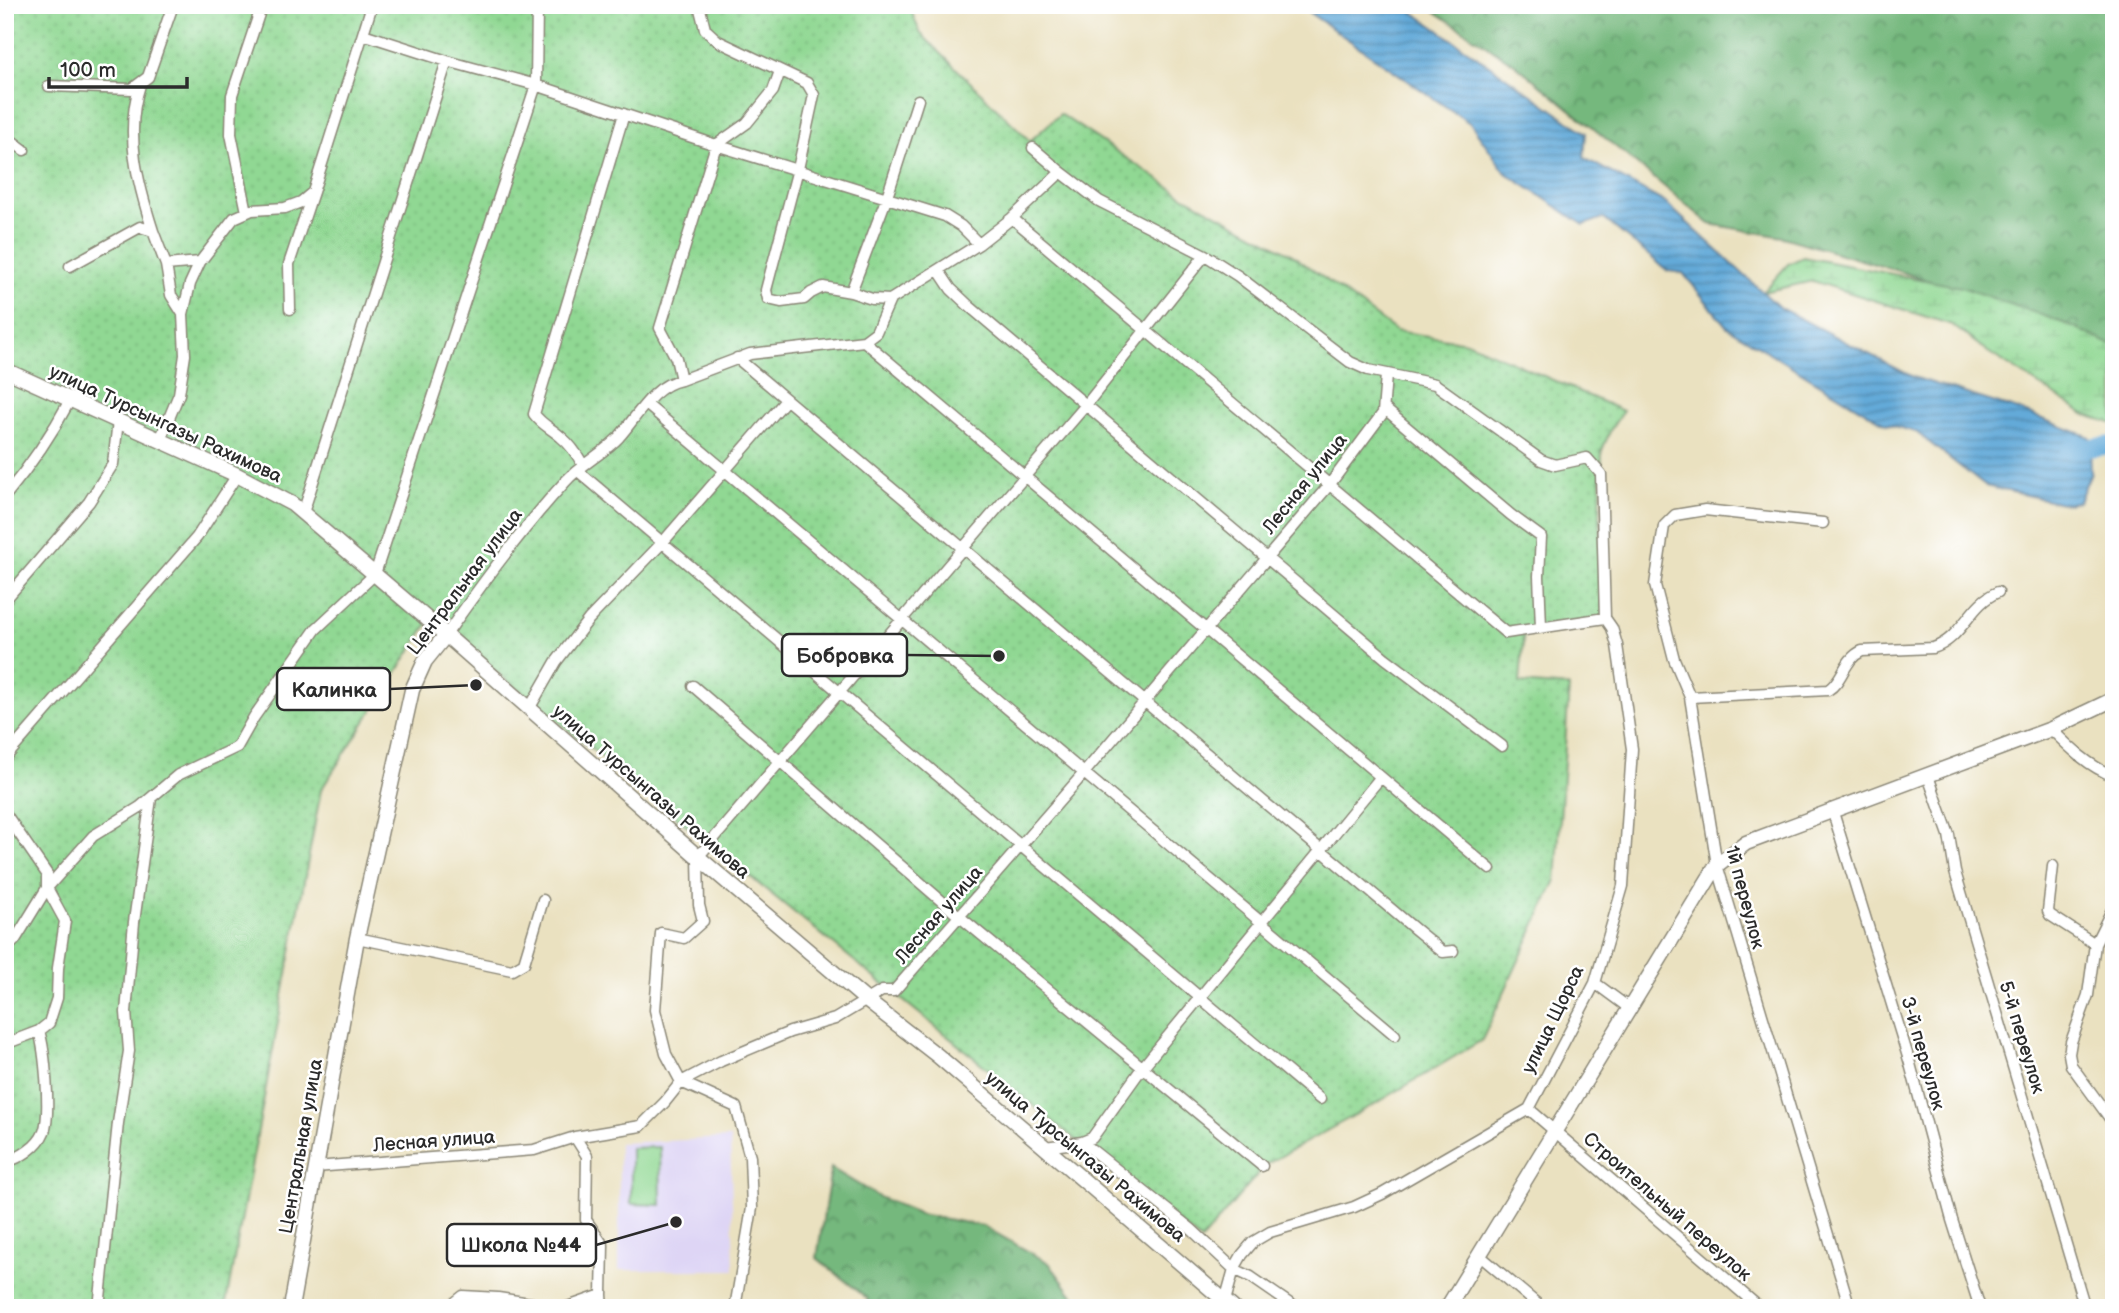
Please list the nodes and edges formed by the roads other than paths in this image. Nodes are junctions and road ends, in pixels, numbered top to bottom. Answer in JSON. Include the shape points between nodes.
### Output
{"nodes":[{"id":1,"x":173,"y":5,"type":"edge"},
{"id":2,"x":262,"y":5,"type":"edge"},
{"id":3,"x":372,"y":5,"type":"edge"},
{"id":4,"x":537,"y":5,"type":"edge"},
{"id":5,"x":699,"y":5,"type":"edge"},
{"id":6,"x":363,"y":34,"type":"junction"},
{"id":7,"x":447,"y":61,"type":"junction"},
{"id":8,"x":780,"y":71,"type":"junction"},
{"id":9,"x":140,"y":85,"type":"junction"},
{"id":10,"x":536,"y":85,"type":"junction"},
{"id":11,"x":49,"y":86,"type":"dead end"},
{"id":12,"x":918,"y":100,"type":"dead end"},
{"id":13,"x":624,"y":114,"type":"junction"},
{"id":14,"x":5,"y":129,"type":"edge"},
{"id":15,"x":716,"y":145,"type":"junction"},
{"id":16,"x":1033,"y":148,"type":"dead end"},
{"id":17,"x":24,"y":150,"type":"dead end"},
{"id":18,"x":798,"y":169,"type":"junction"},
{"id":19,"x":1060,"y":172,"type":"junction"},
{"id":20,"x":313,"y":192,"type":"junction"},
{"id":21,"x":887,"y":197,"type":"junction"},
{"id":22,"x":247,"y":212,"type":"junction"},
{"id":23,"x":1012,"y":218,"type":"junction"},
{"id":24,"x":153,"y":231,"type":"junction"},
{"id":25,"x":979,"y":243,"type":"junction"},
{"id":26,"x":1205,"y":255,"type":"junction"},
{"id":27,"x":200,"y":262,"type":"junction"},
{"id":28,"x":166,"y":265,"type":"junction"},
{"id":29,"x":70,"y":266,"type":"dead end"},
{"id":30,"x":939,"y":271,"type":"junction"},
{"id":31,"x":850,"y":292,"type":"junction"},
{"id":32,"x":890,"y":300,"type":"junction"},
{"id":33,"x":290,"y":309,"type":"dead end"},
{"id":34,"x":183,"y":314,"type":"junction"},
{"id":35,"x":1146,"y":329,"type":"junction"},
{"id":36,"x":864,"y":341,"type":"junction"},
{"id":37,"x":737,"y":358,"type":"junction"},
{"id":38,"x":5,"y":370,"type":"edge"},
{"id":39,"x":1386,"y":375,"type":"junction"},
{"id":40,"x":681,"y":380,"type":"junction"},
{"id":41,"x":70,"y":400,"type":"junction"},
{"id":42,"x":786,"y":400,"type":"junction"},
{"id":43,"x":646,"y":404,"type":"junction"},
{"id":44,"x":1086,"y":405,"type":"junction"},
{"id":45,"x":1385,"y":409,"type":"junction"},
{"id":46,"x":118,"y":421,"type":"junction"},
{"id":47,"x":160,"y":440,"type":"junction"},
{"id":48,"x":581,"y":468,"type":"junction"},
{"id":49,"x":726,"y":471,"type":"junction"},
{"id":50,"x":237,"y":475,"type":"junction"},
{"id":51,"x":1024,"y":477,"type":"junction"},
{"id":52,"x":1330,"y":484,"type":"junction"},
{"id":53,"x":5,"y":496,"type":"edge"},
{"id":54,"x":303,"y":513,"type":"junction"},
{"id":55,"x":1824,"y":523,"type":"dead end"},
{"id":56,"x":663,"y":542,"type":"junction"},
{"id":57,"x":962,"y":548,"type":"junction"},
{"id":58,"x":1266,"y":557,"type":"junction"},
{"id":59,"x":375,"y":574,"type":"junction"},
{"id":60,"x":1998,"y":592,"type":"dead end"},
{"id":61,"x":5,"y":600,"type":"edge"},
{"id":62,"x":1605,"y":618,"type":"junction"},
{"id":63,"x":902,"y":620,"type":"junction"},
{"id":64,"x":1541,"y":627,"type":"junction"},
{"id":65,"x":1206,"y":630,"type":"junction"},
{"id":66,"x":446,"y":635,"type":"junction"},
{"id":67,"x":693,"y":686,"type":"dead end"},
{"id":68,"x":839,"y":692,"type":"junction"},
{"id":69,"x":1690,"y":697,"type":"junction"},
{"id":70,"x":2114,"y":699,"type":"edge"},
{"id":71,"x":1144,"y":701,"type":"junction"},
{"id":72,"x":528,"y":709,"type":"junction"},
{"id":73,"x":2051,"y":729,"type":"junction"},
{"id":74,"x":1502,"y":746,"type":"dead end"},
{"id":75,"x":5,"y":758,"type":"edge"},
{"id":76,"x":780,"y":762,"type":"junction"},
{"id":77,"x":1084,"y":773,"type":"junction"},
{"id":78,"x":1927,"y":776,"type":"junction"},
{"id":79,"x":2114,"y":776,"type":"edge"},
{"id":80,"x":1380,"y":778,"type":"junction"},
{"id":81,"x":150,"y":798,"type":"junction"},
{"id":82,"x":1832,"y":809,"type":"junction"},
{"id":83,"x":5,"y":813,"type":"edge"},
{"id":84,"x":1021,"y":845,"type":"junction"},
{"id":85,"x":1321,"y":850,"type":"junction"},
{"id":86,"x":698,"y":857,"type":"junction"},
{"id":87,"x":1717,"y":865,"type":"junction"},
{"id":88,"x":2053,"y":866,"type":"dead end"},
{"id":89,"x":1490,"y":869,"type":"dead end"},
{"id":90,"x":47,"y":888,"type":"junction"},
{"id":91,"x":543,"y":900,"type":"dead end"},
{"id":92,"x":2113,"y":909,"type":"edge"},
{"id":93,"x":960,"y":916,"type":"junction"},
{"id":94,"x":1262,"y":922,"type":"junction"},
{"id":95,"x":357,"y":938,"type":"junction"},
{"id":96,"x":2095,"y":944,"type":"junction"},
{"id":97,"x":5,"y":950,"type":"edge"},
{"id":98,"x":1452,"y":951,"type":"dead end"},
{"id":99,"x":1595,"y":983,"type":"junction"},
{"id":100,"x":1200,"y":997,"type":"junction"},
{"id":101,"x":866,"y":1000,"type":"junction"},
{"id":102,"x":1629,"y":1008,"type":"junction"},
{"id":103,"x":39,"y":1031,"type":"junction"},
{"id":104,"x":1395,"y":1035,"type":"dead end"},
{"id":105,"x":5,"y":1044,"type":"edge"},
{"id":106,"x":1142,"y":1068,"type":"junction"},
{"id":107,"x":681,"y":1082,"type":"junction"},
{"id":108,"x":1320,"y":1099,"type":"dead end"},
{"id":109,"x":1529,"y":1110,"type":"junction"},
{"id":110,"x":2114,"y":1124,"type":"edge"},
{"id":111,"x":1553,"y":1131,"type":"junction"},
{"id":112,"x":575,"y":1137,"type":"junction"},
{"id":113,"x":1082,"y":1142,"type":"junction"},
{"id":114,"x":1045,"y":1147,"type":"junction"},
{"id":115,"x":5,"y":1162,"type":"edge"},
{"id":116,"x":1262,"y":1166,"type":"dead end"},
{"id":117,"x":315,"y":1167,"type":"junction"},
{"id":118,"x":1479,"y":1255,"type":"junction"},
{"id":119,"x":1234,"y":1269,"type":"junction"},
{"id":120,"x":602,"y":1295,"type":"junction"},
{"id":121,"x":1229,"y":1304,"type":"edge"},
{"id":122,"x":99,"y":1308,"type":"edge"},
{"id":123,"x":291,"y":1308,"type":"edge"},
{"id":124,"x":448,"y":1308,"type":"edge"},
{"id":125,"x":564,"y":1308,"type":"edge"},
{"id":126,"x":603,"y":1308,"type":"edge"},
{"id":127,"x":735,"y":1308,"type":"edge"},
{"id":128,"x":1296,"y":1308,"type":"edge"},
{"id":129,"x":1447,"y":1308,"type":"edge"},
{"id":130,"x":1542,"y":1308,"type":"edge"},
{"id":131,"x":1760,"y":1308,"type":"edge"},
{"id":132,"x":1850,"y":1308,"type":"edge"},
{"id":133,"x":1980,"y":1308,"type":"edge"},
{"id":134,"x":2085,"y":1308,"type":"edge"}],
"edges":[{"from":1,"to":9,"type":"street","via":[[148,77]]},
{"from":2,"to":22,"type":"street","via":[[232,95],[231,134]]},
{"from":3,"to":6,"type":"street"},
{"from":4,"to":10,"type":"street"},
{"from":5,"to":8,"type":"street","via":[[705,29],[718,41]]},
{"from":6,"to":7,"type":"street"},
{"from":6,"to":20,"type":"street"},
{"from":7,"to":10,"type":"street"},
{"from":7,"to":54,"type":"street"},
{"from":8,"to":15,"type":"street","via":[[773,92],[747,122]]},
{"from":8,"to":18,"type":"street","via":[[807,83],[814,95]]},
{"from":9,"to":11,"type":"street","via":[[132,89]]},
{"from":9,"to":24,"type":"street","via":[[132,116],[134,158]]},
{"from":10,"to":13,"type":"street"},
{"from":10,"to":59,"type":"street"},
{"from":12,"to":21,"type":"street"},
{"from":13,"to":15,"type":"street"},
{"from":13,"to":48,"type":"street","via":[[534,414],[575,450]]},
{"from":14,"to":17,"type":"street","via":[[8,138]]},
{"from":15,"to":18,"type":"street"},
{"from":15,"to":40,"type":"street","via":[[660,328],[676,358]]},
{"from":16,"to":19,"type":"street"},
{"from":18,"to":21,"type":"street"},
{"from":18,"to":31,"type":"street","via":[[766,290],[768,299],[804,299],[823,287]]},
{"from":19,"to":23,"type":"street"},
{"from":19,"to":26,"type":"street","via":[[1112,209]]},
{"from":20,"to":22,"type":"street","via":[[285,208]]},
{"from":20,"to":33,"type":"street","via":[[289,264]]},
{"from":21,"to":25,"type":"street","via":[[945,216]]},
{"from":21,"to":31,"type":"street"},
{"from":22,"to":27,"type":"street","via":[[234,218]]},
{"from":23,"to":25,"type":"street"},
{"from":23,"to":35,"type":"street"},
{"from":24,"to":28,"type":"street"},
{"from":24,"to":29,"type":"street","via":[[140,227]]},
{"from":25,"to":30,"type":"street"},
{"from":26,"to":35,"type":"street"},
{"from":26,"to":39,"type":"street","via":[[1350,362]]},
{"from":27,"to":28,"type":"street"},
{"from":27,"to":34,"type":"street"},
{"from":28,"to":34,"type":"street","via":[[171,295]]},
{"from":30,"to":32,"type":"street"},
{"from":30,"to":44,"type":"street","via":[[969,306]]},
{"from":31,"to":32,"type":"street"},
{"from":32,"to":36,"type":"street","via":[[876,332]]},
{"from":34,"to":47,"type":"street","via":[[184,355],[178,394]]},
{"from":35,"to":44,"type":"street"},
{"from":35,"to":52,"type":"street"},
{"from":36,"to":37,"type":"street","name":"Центральная улица"},
{"from":36,"to":51,"type":"street"},
{"from":37,"to":40,"type":"street","name":"Центральная улица"},
{"from":37,"to":42,"type":"street"},
{"from":38,"to":41,"type":"street","name":"улица Турсынгазы Рахимова"},
{"from":39,"to":45,"type":"street"},
{"from":39,"to":62,"type":"street","name":"улица Щорса","via":[[1435,384],[1541,460],[1555,465],[1587,458],[1601,474]]},
{"from":40,"to":43,"type":"street","name":"Центральная улица","via":[[669,382]]},
{"from":41,"to":46,"type":"street","name":"улица Турсынгазы Рахимова"},
{"from":41,"to":53,"type":"street"},
{"from":42,"to":49,"type":"street"},
{"from":42,"to":57,"type":"street"},
{"from":43,"to":48,"type":"street","name":"Центральная улица","via":[[617,439]]},
{"from":43,"to":49,"type":"street"},
{"from":44,"to":51,"type":"street"},
{"from":44,"to":58,"type":"street"},
{"from":45,"to":52,"type":"street","name":"Лесная улица"},
{"from":45,"to":64,"type":"street","via":[[1541,537]]},
{"from":46,"to":47,"type":"street","name":"улица Турсынгазы Рахимова"},
{"from":46,"to":61,"type":"street","via":[[113,464],[89,502]]},
{"from":47,"to":50,"type":"street","name":"улица Турсынгазы Рахимова"},
{"from":48,"to":56,"type":"street"},
{"from":48,"to":66,"type":"street","name":"Центральная улица","via":[[511,548]]},
{"from":49,"to":56,"type":"street"},
{"from":49,"to":63,"type":"street"},
{"from":50,"to":54,"type":"street","name":"улица Турсынгазы Рахимова"},
{"from":50,"to":75,"type":"street","via":[[197,537]]},
{"from":51,"to":57,"type":"street"},
{"from":51,"to":65,"type":"street"},
{"from":52,"to":58,"type":"street","name":"Лесная улица"},
{"from":52,"to":64,"type":"street","via":[[1506,633]]},
{"from":54,"to":59,"type":"street","name":"улица Турсынгазы Рахимова"},
{"from":55,"to":69,"type":"street","name":"1й переулок","via":[[1696,510],[1675,515],[1664,526],[1655,586],[1674,659]]},
{"from":56,"to":68,"type":"street"},
{"from":56,"to":72,"type":"street","via":[[589,619],[555,662]]},
{"from":57,"to":63,"type":"street"},
{"from":57,"to":71,"type":"street"},
{"from":58,"to":65,"type":"street","name":"Лесная улица"},
{"from":58,"to":74,"type":"street","via":[[1385,658]]},
{"from":59,"to":66,"type":"street","name":"улица Турсынгазы Рахимова"},
{"from":59,"to":81,"type":"street","via":[[316,629],[237,747],[178,775]]},
{"from":60,"to":69,"type":"street","via":[[1979,603],[1941,646],[1854,654],[1828,690]]},
{"from":62,"to":64,"type":"street"},
{"from":62,"to":99,"type":"street","name":"улица Щорса","via":[[1617,645],[1632,749],[1623,886]]},
{"from":63,"to":68,"type":"street"},
{"from":63,"to":77,"type":"street"},
{"from":65,"to":71,"type":"street","name":"Лесная улица"},
{"from":65,"to":80,"type":"street"},
{"from":66,"to":72,"type":"street","name":"улица Турсынгазы Рахимова"},
{"from":66,"to":95,"type":"street","name":"Центральная улица","via":[[425,661],[412,690]]},
{"from":67,"to":76,"type":"street"},
{"from":68,"to":76,"type":"street"},
{"from":68,"to":84,"type":"street"},
{"from":69,"to":87,"type":"street","name":"1й переулок"},
{"from":70,"to":73,"type":"street"},
{"from":71,"to":77,"type":"street","name":"Лесная улица"},
{"from":71,"to":85,"type":"street"},
{"from":72,"to":86,"type":"street","name":"улица Турсынгазы Рахимова"},
{"from":73,"to":78,"type":"street"},
{"from":73,"to":79,"type":"street"},
{"from":76,"to":86,"type":"street"},
{"from":76,"to":93,"type":"street"},
{"from":77,"to":84,"type":"street","name":"Лесная улица"},
{"from":77,"to":94,"type":"street"},
{"from":78,"to":82,"type":"street"},
{"from":78,"to":134,"type":"street","name":"5-й переулок","via":[[1949,835],[1955,872]]},
{"from":80,"to":85,"type":"street"},
{"from":80,"to":89,"type":"street"},
{"from":81,"to":90,"type":"street","via":[[93,836]]},
{"from":81,"to":122,"type":"street","via":[[134,922],[126,1012],[128,1051]]},
{"from":82,"to":87,"type":"street","via":[[1746,843]]},
{"from":82,"to":133,"type":"street","name":"3-й переулок"},
{"from":83,"to":90,"type":"street","via":[[47,874]]},
{"from":84,"to":93,"type":"street","name":"Лесная улица"},
{"from":84,"to":100,"type":"street"},
{"from":85,"to":94,"type":"street"},
{"from":85,"to":98,"type":"street","via":[[1443,952]]},
{"from":86,"to":101,"type":"street","name":"улица Турсынгазы Рахимова"},
{"from":86,"to":107,"type":"street","via":[[703,922],[684,938],[661,933],[655,1010],[666,1054]]},
{"from":87,"to":102,"type":"street"},
{"from":87,"to":132,"type":"street","name":"1й переулок"},
{"from":88,"to":96,"type":"street","via":[[2050,915]]},
{"from":90,"to":97,"type":"street"},
{"from":90,"to":103,"type":"street","via":[[65,921],[57,998],[48,1023]]},
{"from":91,"to":95,"type":"street","via":[[524,963],[512,970]]},
{"from":92,"to":96,"type":"street"},
{"from":93,"to":101,"type":"street","name":"Лесная улица","via":[[894,991],[882,991]]},
{"from":93,"to":106,"type":"street"},
{"from":94,"to":100,"type":"street"},
{"from":94,"to":104,"type":"street"},
{"from":95,"to":117,"type":"street","name":"Центральная улица"},
{"from":96,"to":110,"type":"street","via":[[2088,995],[2069,1055],[2071,1065]]},
{"from":99,"to":102,"type":"street"},
{"from":99,"to":109,"type":"street","name":"улица Щорса"},
{"from":100,"to":106,"type":"street"},
{"from":100,"to":108,"type":"street"},
{"from":101,"to":107,"type":"street","name":"Лесная улица","via":[[835,1019],[790,1032]]},
{"from":101,"to":114,"type":"street","name":"улица Турсынгазы Рахимова"},
{"from":102,"to":111,"type":"street"},
{"from":103,"to":105,"type":"street"},
{"from":103,"to":115,"type":"street","via":[[47,1112],[44,1132],[34,1146]]},
{"from":106,"to":113,"type":"street","via":[[1092,1138]]},
{"from":106,"to":116,"type":"street"},
{"from":107,"to":112,"type":"street","name":"Лесная улица","via":[[641,1126]]},
{"from":107,"to":127,"type":"street","via":[[736,1107],[750,1157],[752,1208]]},
{"from":109,"to":111,"type":"street","name":"Строительный переулок"},
{"from":109,"to":119,"type":"street","via":[[1382,1194],[1270,1232],[1253,1242]]},
{"from":111,"to":118,"type":"street"},
{"from":111,"to":131,"type":"street","name":"Строительный переулок"},
{"from":112,"to":117,"type":"street","name":"Лесная улица","via":[[534,1150]]},
{"from":112,"to":120,"type":"street","via":[[587,1156],[586,1220],[603,1245]]},
{"from":113,"to":114,"type":"street"},
{"from":113,"to":119,"type":"street"},
{"from":114,"to":121,"type":"street","name":"улица Турсынгазы Рахимова"},
{"from":117,"to":123,"type":"street","name":"Центральная улица"},
{"from":118,"to":129,"type":"street"},
{"from":118,"to":130,"type":"street"},
{"from":119,"to":121,"type":"street"},
{"from":119,"to":128,"type":"street"},
{"from":120,"to":125,"type":"street"},
{"from":120,"to":126,"type":"street"},
{"from":124,"to":125,"type":"street","via":[[463,1296]]}]}
